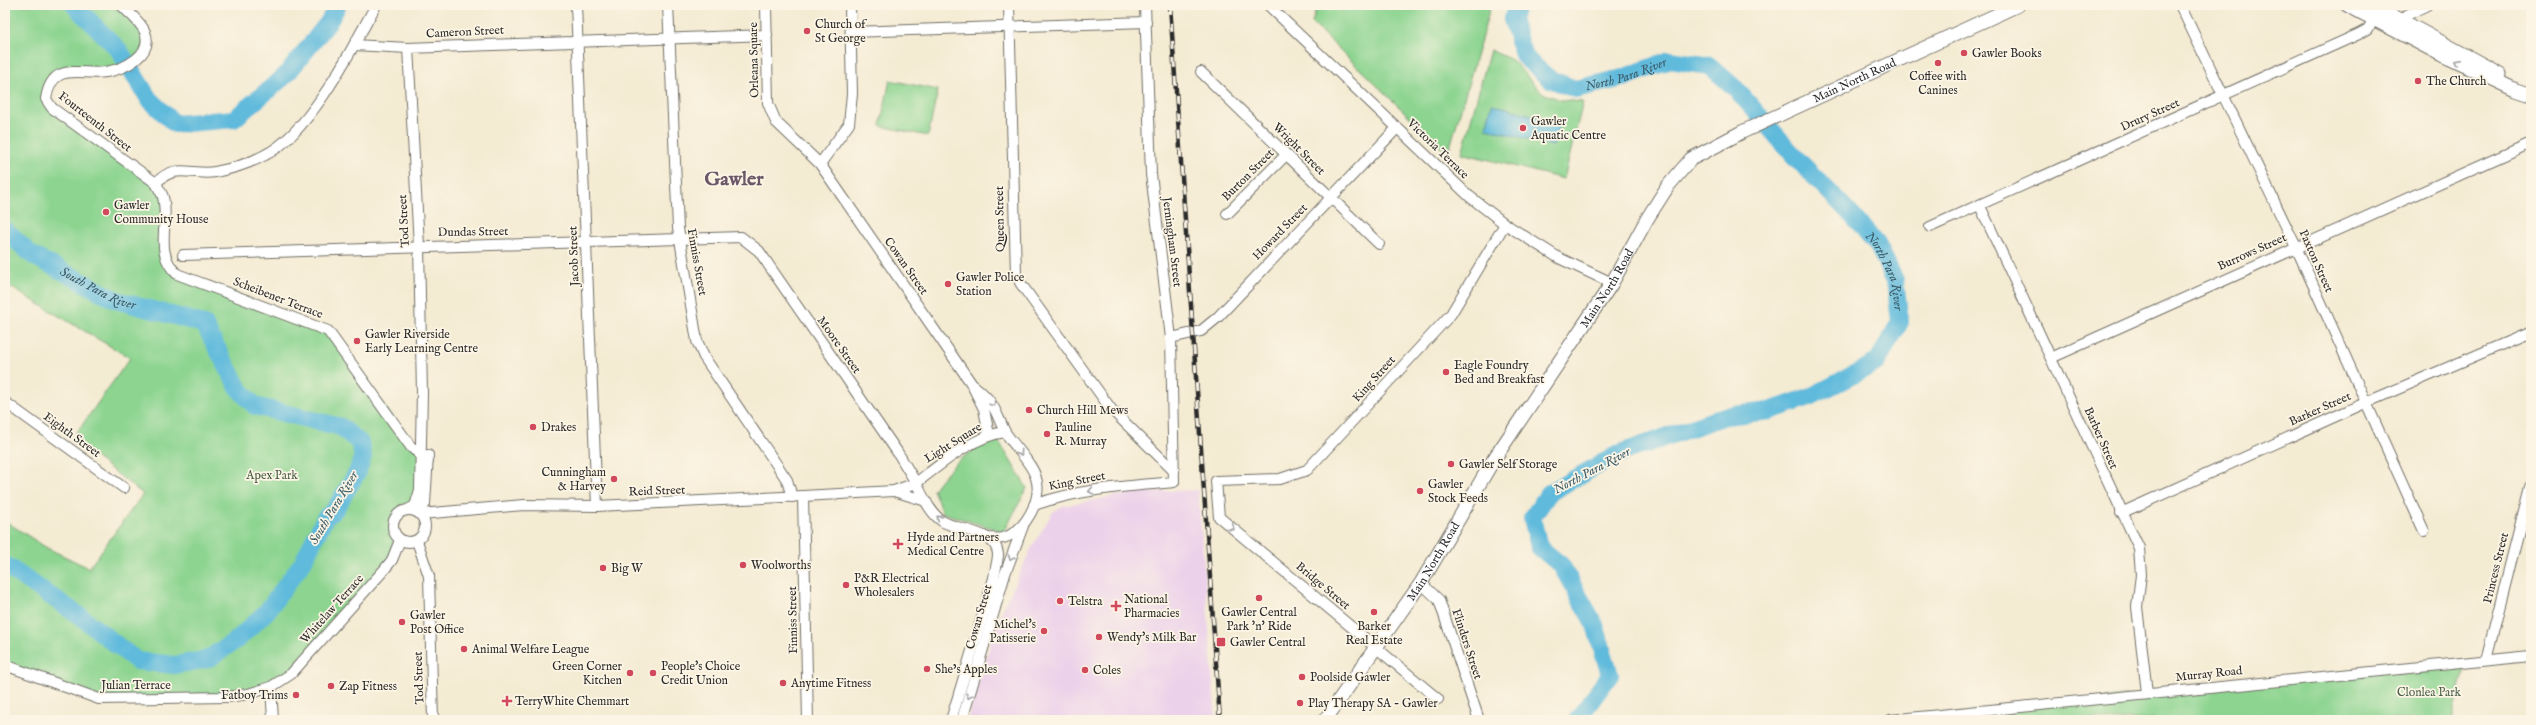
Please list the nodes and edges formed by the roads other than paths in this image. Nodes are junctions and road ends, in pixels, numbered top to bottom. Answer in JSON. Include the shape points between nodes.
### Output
{"nodes":[{"id":1,"x":121,"y":5,"type":"edge"},
{"id":2,"x":376,"y":5,"type":"edge"},
{"id":3,"x":576,"y":5,"type":"edge"},
{"id":4,"x":668,"y":5,"type":"edge"},
{"id":5,"x":766,"y":5,"type":"edge"},
{"id":6,"x":850,"y":5,"type":"edge"},
{"id":7,"x":1010,"y":5,"type":"edge"},
{"id":8,"x":1145,"y":5,"type":"edge"},
{"id":9,"x":1268,"y":5,"type":"edge"},
{"id":10,"x":2018,"y":5,"type":"edge"},
{"id":11,"x":2180,"y":5,"type":"edge"},
{"id":12,"x":2347,"y":5,"type":"edge"},
{"id":13,"x":2360,"y":5,"type":"edge"},
{"id":14,"x":2373,"y":5,"type":"edge"},
{"id":15,"x":2427,"y":5,"type":"edge"},
{"id":16,"x":2374,"y":19,"type":"junction"},
{"id":17,"x":2403,"y":20,"type":"junction"},
{"id":18,"x":1146,"y":22,"type":"junction"},
{"id":19,"x":1009,"y":27,"type":"junction"},
{"id":20,"x":851,"y":32,"type":"junction"},
{"id":21,"x":767,"y":35,"type":"junction"},
{"id":22,"x":669,"y":38,"type":"junction"},
{"id":23,"x":578,"y":40,"type":"junction"},
{"id":24,"x":354,"y":44,"type":"junction"},
{"id":25,"x":408,"y":48,"type":"junction"},
{"id":26,"x":2440,"y":54,"type":"junction"},
{"id":27,"x":1201,"y":72,"type":"dead end"},
{"id":28,"x":2531,"y":95,"type":"edge"},
{"id":29,"x":2224,"y":96,"type":"junction"},
{"id":30,"x":1397,"y":128,"type":"junction"},
{"id":31,"x":2531,"y":143,"type":"edge"},
{"id":32,"x":1286,"y":155,"type":"junction"},
{"id":33,"x":820,"y":164,"type":"junction"},
{"id":34,"x":156,"y":183,"type":"junction"},
{"id":35,"x":1330,"y":199,"type":"junction"},
{"id":36,"x":1980,"y":206,"type":"junction"},
{"id":37,"x":1227,"y":214,"type":"dead end"},
{"id":38,"x":1505,"y":224,"type":"junction"},
{"id":39,"x":1930,"y":227,"type":"dead end"},
{"id":40,"x":681,"y":239,"type":"junction"},
{"id":41,"x":586,"y":242,"type":"junction"},
{"id":42,"x":1379,"y":244,"type":"dead end"},
{"id":43,"x":419,"y":246,"type":"junction"},
{"id":44,"x":2296,"y":247,"type":"junction"},
{"id":45,"x":759,"y":252,"type":"joint"},
{"id":46,"x":183,"y":255,"type":"dead end"},
{"id":47,"x":1612,"y":283,"type":"junction"},
{"id":48,"x":2531,"y":332,"type":"edge"},
{"id":49,"x":1172,"y":338,"type":"junction"},
{"id":50,"x":2051,"y":358,"type":"junction"},
{"id":51,"x":971,"y":383,"type":"junction"},
{"id":52,"x":5,"y":402,"type":"edge"},
{"id":53,"x":2365,"y":403,"type":"junction"},
{"id":54,"x":1005,"y":432,"type":"junction"},
{"id":55,"x":989,"y":435,"type":"junction"},
{"id":56,"x":898,"y":453,"type":"junction"},
{"id":57,"x":425,"y":458,"type":"junction"},
{"id":58,"x":936,"y":467,"type":"junction"},
{"id":59,"x":1174,"y":471,"type":"junction"},
{"id":60,"x":1216,"y":481,"type":"joint"},
{"id":61,"x":1174,"y":482,"type":"joint"},
{"id":62,"x":916,"y":483,"type":"junction"},
{"id":63,"x":2531,"y":483,"type":"edge"},
{"id":64,"x":124,"y":488,"type":"dead end"},
{"id":65,"x":894,"y":491,"type":"junction"},
{"id":66,"x":803,"y":496,"type":"junction"},
{"id":67,"x":792,"y":497,"type":"junction"},
{"id":68,"x":2529,"y":500,"type":"edge"},
{"id":69,"x":926,"y":501,"type":"junction"},
{"id":70,"x":1034,"y":505,"type":"junction"},
{"id":71,"x":597,"y":506,"type":"junction"},
{"id":72,"x":416,"y":512,"type":"junction"},
{"id":73,"x":2121,"y":513,"type":"junction"},
{"id":74,"x":1025,"y":522,"type":"junction"},
{"id":75,"x":2424,"y":531,"type":"dead end"},
{"id":76,"x":988,"y":538,"type":"junction"},
{"id":77,"x":400,"y":540,"type":"junction"},
{"id":78,"x":417,"y":541,"type":"junction"},
{"id":79,"x":1421,"y":583,"type":"junction"},
{"id":80,"x":1376,"y":647,"type":"junction"},
{"id":81,"x":2531,"y":656,"type":"edge"},
{"id":82,"x":2486,"y":660,"type":"junction"},
{"id":83,"x":5,"y":665,"type":"edge"},
{"id":84,"x":271,"y":687,"type":"junction"},
{"id":85,"x":2147,"y":693,"type":"junction"},
{"id":86,"x":1438,"y":699,"type":"dead end"},
{"id":87,"x":273,"y":720,"type":"edge"},
{"id":88,"x":433,"y":720,"type":"edge"},
{"id":89,"x":808,"y":720,"type":"edge"},
{"id":90,"x":951,"y":720,"type":"edge"},
{"id":91,"x":962,"y":720,"type":"edge"},
{"id":92,"x":1325,"y":720,"type":"edge"},
{"id":93,"x":1479,"y":720,"type":"edge"},
{"id":94,"x":1890,"y":720,"type":"edge"}],
"edges":[{"from":1,"to":34,"type":"street","name":"Fourteenth Street","via":[[145,32],[145,52],[136,59],[105,72],[68,72],[57,77],[47,88],[46,99],[52,108]]},
{"from":2,"to":24,"type":"street"},
{"from":3,"to":23,"type":"street","name":"Jacob Street"},
{"from":4,"to":22,"type":"street","name":"Finniss Street"},
{"from":5,"to":21,"type":"street","name":"Orleana Square"},
{"from":6,"to":20,"type":"street"},
{"from":7,"to":19,"type":"street","name":"Queen Street"},
{"from":8,"to":18,"type":"street","name":"Jerningham Street"},
{"from":9,"to":30,"type":"street","name":"Victoria Terrace"},
{"from":10,"to":47,"type":"main road","name":"Main North Road","via":[[1742,132],[1691,159],[1668,186],[1646,219]]},
{"from":11,"to":29,"type":"street","name":"Paxton Street"},
{"from":12,"to":16,"type":"main road"},
{"from":13,"to":16,"type":"main road","via":[[2374,14]]},
{"from":14,"to":17,"type":"main road"},
{"from":15,"to":17,"type":"street","via":[[2407,14]]},
{"from":16,"to":26,"type":"main road"},
{"from":16,"to":29,"type":"street","name":"Drury Street","via":[[2368,28],[2359,34]]},
{"from":17,"to":26,"type":"main road","via":[[2402,24],[2406,29],[2436,46]]},
{"from":17,"to":28,"type":"main road","via":[[2517,84]]},
{"from":18,"to":19,"type":"street"},
{"from":18,"to":49,"type":"street","name":"Jerningham Street","via":[[1151,174]]},
{"from":19,"to":20,"type":"street"},
{"from":19,"to":59,"type":"street","name":"Queen Street","via":[[1016,274],[1111,409]]},
{"from":20,"to":33,"type":"street","via":[[852,94],[849,124]]},
{"from":21,"to":22,"type":"street"},
{"from":21,"to":33,"type":"street","name":"Orleana Square","via":[[768,103],[771,114],[776,122]]},
{"from":22,"to":23,"type":"street","name":"Cameron Street"},
{"from":22,"to":40,"type":"street","name":"Finniss Street","via":[[678,228]]},
{"from":23,"to":25,"type":"street","name":"Cameron Street"},
{"from":23,"to":41,"type":"street","name":"Jacob Street"},
{"from":24,"to":25,"type":"street","name":"Cameron Street"},
{"from":24,"to":34,"type":"street","via":[[306,120],[294,135],[274,150],[255,160],[214,172],[184,171],[164,174]]},
{"from":25,"to":43,"type":"street","name":"Tod Street"},
{"from":28,"to":26,"type":"main road","one_way":true},
{"from":27,"to":32,"type":"street","name":"Wright Street"},
{"from":29,"to":36,"type":"street","name":"Drury Street"},
{"from":29,"to":44,"type":"street","name":"Paxton Street"},
{"from":30,"to":35,"type":"street","name":"Howard Street"},
{"from":30,"to":38,"type":"street","name":"Victoria Terrace","via":[[1446,176]]},
{"from":31,"to":44,"type":"street","name":"Burrows Street"},
{"from":32,"to":35,"type":"street","name":"Wright Street"},
{"from":32,"to":37,"type":"street","name":"Burton Street"},
{"from":33,"to":51,"type":"street","name":"Cowan Street"},
{"from":34,"to":57,"type":"street","name":"Scheibener Terrace","via":[[163,197],[164,255],[169,266],[177,274],[328,331],[411,447]]},
{"from":35,"to":42,"type":"street","name":"Wright Street"},
{"from":35,"to":49,"type":"street","name":"Howard Street","via":[[1214,320],[1194,334]]},
{"from":36,"to":39,"type":"street","name":"Drury Street"},
{"from":36,"to":50,"type":"street","name":"Barber Street"},
{"from":38,"to":47,"type":"street","name":"Victoria Terrace","via":[[1559,258]]},
{"from":38,"to":60,"type":"street","name":"King Street","via":[[1451,314],[1307,470],[1280,479]]},
{"from":40,"to":41,"type":"street","name":"Dundas Street"},
{"from":40,"to":45,"type":"street","name":"Dundas Street","via":[[740,237]]},
{"from":40,"to":67,"type":"street","name":"Finniss Street","via":[[698,341],[704,357],[787,480]]},
{"from":41,"to":43,"type":"street","name":"Dundas Street"},
{"from":41,"to":71,"type":"street","name":"Jacob Street"},
{"from":43,"to":46,"type":"street","name":"Dundas Street"},
{"from":43,"to":57,"type":"street","name":"Tod Street"},
{"from":44,"to":50,"type":"street","name":"Burrows Street"},
{"from":44,"to":53,"type":"street","name":"Paxton Street"},
{"from":45,"to":56,"type":"street","name":"Moore Street"},
{"from":47,"to":79,"type":"main road","name":"Main North Road","via":[[1494,459]]},
{"from":48,"to":53,"type":"street","name":"Barker Street"},
{"from":49,"to":59,"type":"street","name":"Jerningham Street"},
{"from":50,"to":73,"type":"street","name":"Barber Street"},
{"from":51,"to":54,"type":"street","name":"Cowan Street","one_way":true,"via":[[989,398]]},
{"from":51,"to":55,"type":"street","name":"Cowan Street","via":[[984,409]]},
{"from":52,"to":64,"type":"street","name":"Eighth Street"},
{"from":53,"to":73,"type":"street","name":"Barker Street"},
{"from":53,"to":75,"type":"street","name":"Paxton Street"},
{"from":54,"to":55,"type":"street","name":"Light Square"},
{"from":54,"to":70,"type":"street","one_way":true,"via":[[1036,477],[1037,496]]},
{"from":55,"to":58,"type":"street","name":"Light Square"},
{"from":56,"to":58,"type":"street","name":"Moore Street","via":[[909,466],[920,472]]},
{"from":56,"to":62,"type":"street","name":"Moore Street"},
{"from":57,"to":72,"type":"street","name":"Tod Street"},
{"from":58,"to":62,"type":"street","name":"Light Square"},
{"from":59,"to":61,"type":"street","name":"Jerningham Street"},
{"from":60,"to":80,"type":"street","name":"Bridge Street","one_way":true,"via":[[1219,517]]},
{"from":61,"to":70,"type":"street","name":"King Street","one_way":true,"via":[[1130,485],[1052,498]]},
{"from":62,"to":65,"type":"street","name":"Reid Street"},
{"from":62,"to":69,"type":"street"},
{"from":63,"to":68,"type":"street","name":"Princess Street"},
{"from":65,"to":66,"type":"street","name":"Reid Street"},
{"from":65,"to":69,"type":"street","name":"Reid Street"},
{"from":66,"to":67,"type":"street","name":"Reid Street"},
{"from":66,"to":89,"type":"street","name":"Finniss Street"},
{"from":67,"to":71,"type":"street","name":"Reid Street"},
{"from":68,"to":82,"type":"street","name":"Princess Street"},
{"from":76,"to":69,"type":"street","one_way":true,"via":[[948,524],[933,512]]},
{"from":70,"to":74,"type":"street"},
{"from":71,"to":72,"type":"street","name":"Reid Street","via":[[524,505]]},
{"from":72,"to":77,"type":"street","via":[[400,512],[394,520],[394,533]]},
{"from":72,"to":78,"type":"street","via":[[426,526]]},
{"from":73,"to":85,"type":"street","name":"Barber Street","via":[[2139,548],[2141,561],[2137,607]]},
{"from":74,"to":76,"type":"street","via":[[1008,536]]},
{"from":74,"to":91,"type":"street","name":"Cowan Street","one_way":true,"via":[[1005,574]]},
{"from":76,"to":90,"type":"street","name":"Cowan Street","via":[[995,545],[998,554],[994,578]]},
{"from":77,"to":78,"type":"street","via":[[409,543]]},
{"from":77,"to":84,"type":"street","name":"Whitelaw Terrace","via":[[392,560],[384,570],[291,674]]},
{"from":78,"to":88,"type":"street","name":"Tod Street","via":[[429,576]]},
{"from":79,"to":80,"type":"main road","name":"Main North Road"},
{"from":79,"to":93,"type":"street","name":"Flinders Street","via":[[1439,600]]},
{"from":80,"to":86,"type":"street","name":"Bridge Street"},
{"from":80,"to":92,"type":"main road","name":"Main North Road"},
{"from":81,"to":82,"type":"street","name":"Murray Road"},
{"from":82,"to":85,"type":"street","name":"Murray Road"},
{"from":83,"to":84,"type":"street","name":"Julian Terrace","via":[[99,699],[228,697]]},
{"from":84,"to":87,"type":"street"},
{"from":85,"to":94,"type":"street","name":"Murray Road"}]}
